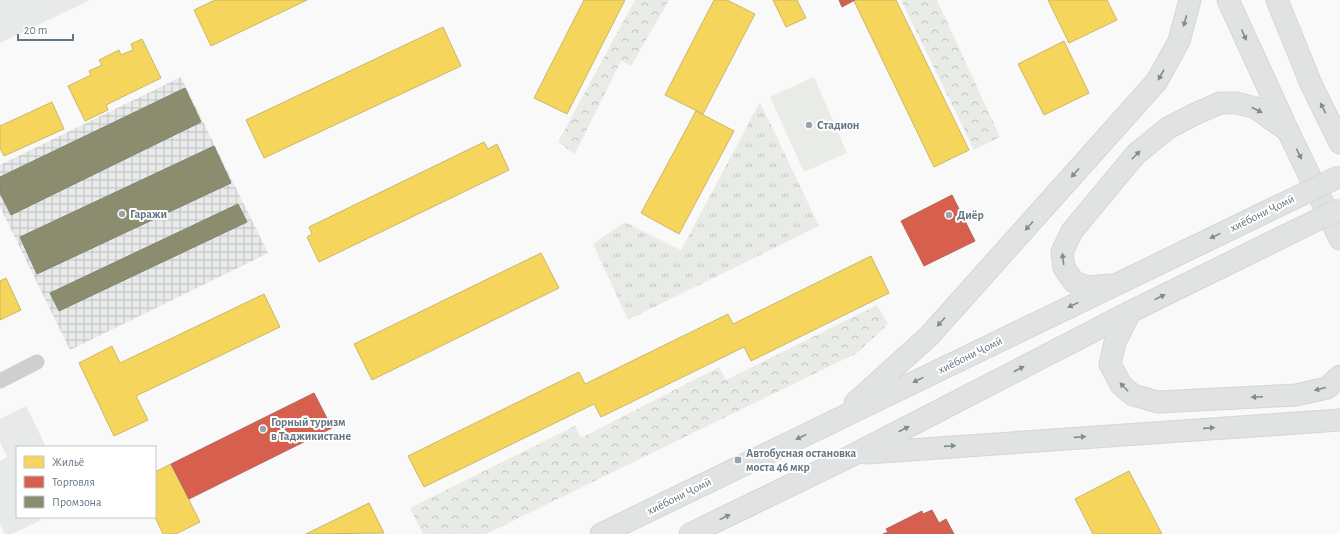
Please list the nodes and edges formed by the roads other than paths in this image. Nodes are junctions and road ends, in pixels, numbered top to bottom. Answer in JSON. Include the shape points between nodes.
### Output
{"nodes":[{"id":1,"x":1190,"y":0,"type":"edge"},
{"id":2,"x":1228,"y":0,"type":"edge"},
{"id":3,"x":1277,"y":0,"type":"edge"},
{"id":4,"x":1288,"y":131,"type":"junction"},
{"id":5,"x":1340,"y":143,"type":"edge"},
{"id":6,"x":1340,"y":176,"type":"edge"},
{"id":7,"x":1340,"y":209,"type":"edge"},
{"id":8,"x":1340,"y":239,"type":"edge"},
{"id":9,"x":1114,"y":285,"type":"junction"},
{"id":10,"x":1130,"y":312,"type":"junction"},
{"id":11,"x":36,"y":362,"type":"dead end"},
{"id":12,"x":1340,"y":376,"type":"edge"},
{"id":13,"x":0,"y":381,"type":"edge"},
{"id":14,"x":838,"y":419,"type":"junction"},
{"id":15,"x":1340,"y":420,"type":"edge"},
{"id":16,"x":855,"y":454,"type":"junction"},
{"id":17,"x":601,"y":534,"type":"edge"},
{"id":18,"x":690,"y":534,"type":"edge"}],
"edges":[{"from":1,"to":14,"type":"main road","one_way":true,"via":[[1179,41],[1157,81],[929,336]]},
{"from":2,"to":4,"type":"main road","one_way":true},
{"from":5,"to":3,"type":"main road","one_way":true,"via":[[1311,84]]},
{"from":4,"to":8,"type":"main road","one_way":true},
{"from":9,"to":4,"type":"main road","one_way":true,"via":[[1088,287],[1074,282],[1064,268],[1062,252],[1072,231],[1136,154],[1168,128],[1220,104],[1237,103],[1256,108]]},
{"from":6,"to":9,"type":"main road","name":"хиёбони Ҷомӣ","one_way":true,"bridge":true},
{"from":10,"to":7,"type":"main road","one_way":true,"bridge":true},
{"from":9,"to":14,"type":"main road","name":"хиёбони Ҷомӣ","one_way":true},
{"from":12,"to":10,"type":"main road","one_way":true,"via":[[1327,388],[1296,395],[1158,402],[1133,395],[1121,385],[1110,364],[1114,342]]},
{"from":16,"to":10,"type":"main road","one_way":true},
{"from":11,"to":13,"type":"street"},
{"from":14,"to":17,"type":"main road","name":"хиёбони Ҷомӣ","one_way":true},
{"from":16,"to":15,"type":"main road","one_way":true},
{"from":18,"to":16,"type":"main road","one_way":true}]}
